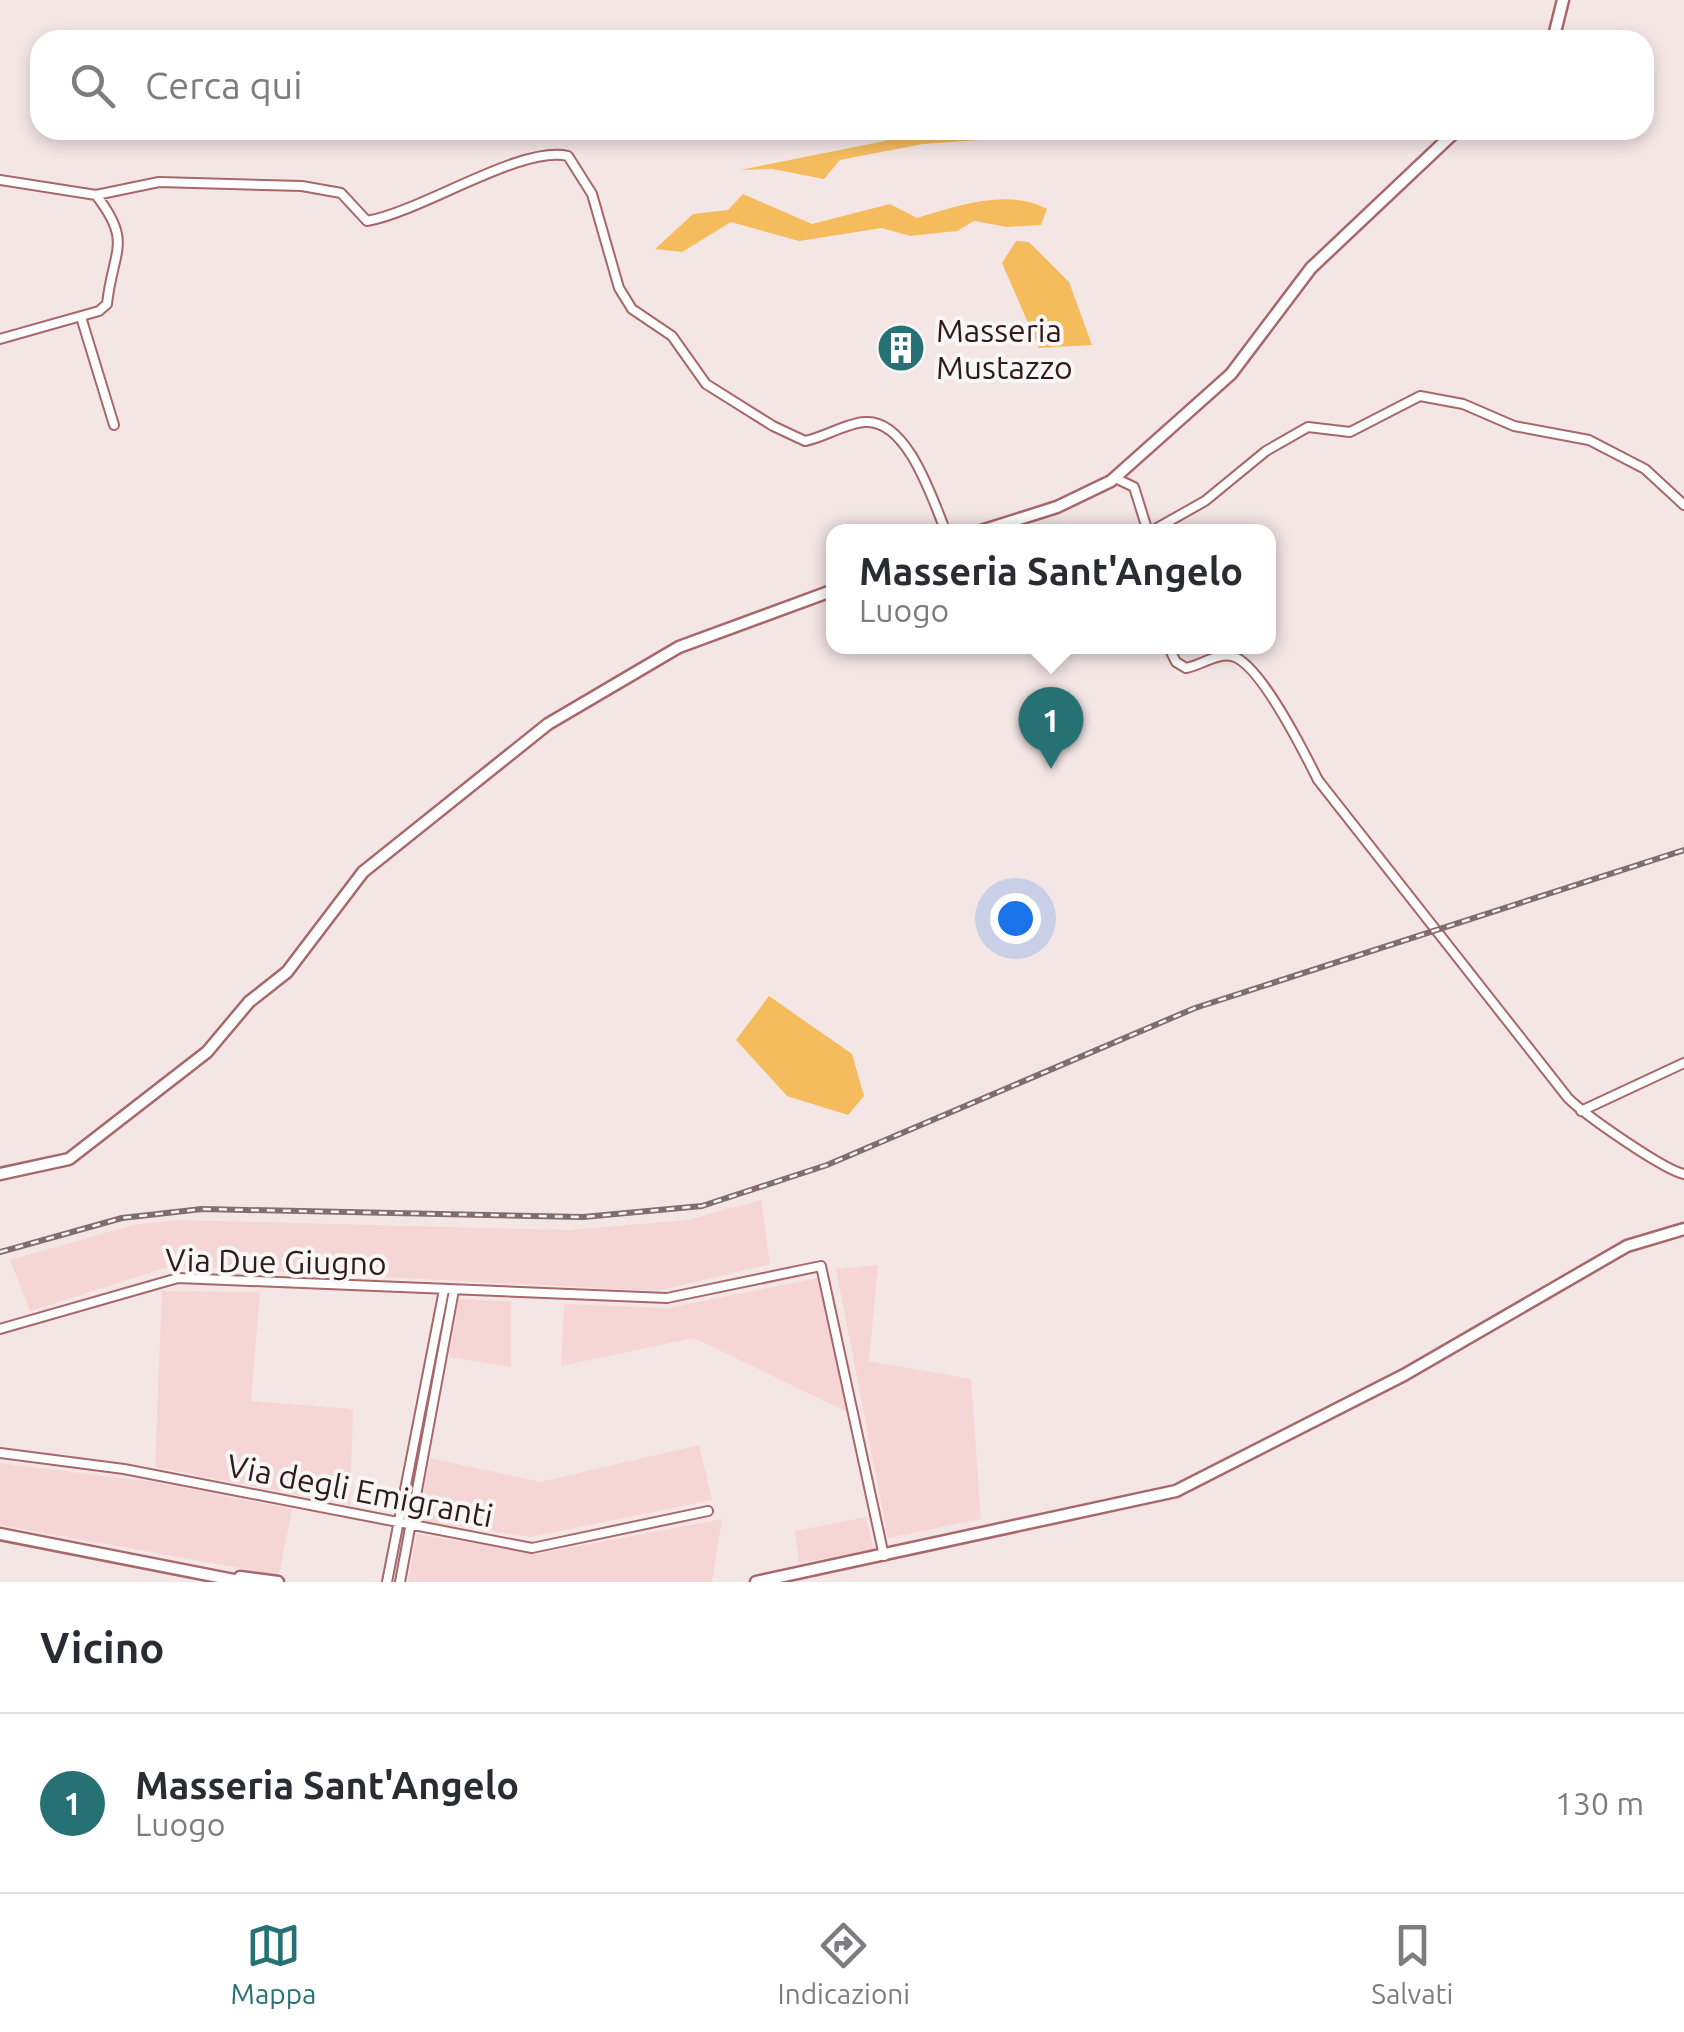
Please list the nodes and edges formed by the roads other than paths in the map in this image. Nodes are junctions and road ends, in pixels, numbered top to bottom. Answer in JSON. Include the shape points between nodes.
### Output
{"nodes":[{"id":1,"x":1563,"y":0,"type":"edge"},
{"id":2,"x":1556,"y":30,"type":"edge"},
{"id":3,"x":1446,"y":140,"type":"edge"},
{"id":4,"x":0,"y":180,"type":"edge"},
{"id":5,"x":96,"y":195,"type":"junction"},
{"id":6,"x":81,"y":317,"type":"junction"},
{"id":7,"x":0,"y":339,"type":"edge"},
{"id":8,"x":114,"y":424,"type":"dead end"},
{"id":9,"x":1114,"y":478,"type":"junction"},
{"id":10,"x":1684,"y":504,"type":"edge"},
{"id":11,"x":942,"y":524,"type":"edge"},
{"id":12,"x":1003,"y":524,"type":"edge"},
{"id":13,"x":1146,"y":524,"type":"edge"},
{"id":14,"x":1163,"y":524,"type":"edge"},
{"id":15,"x":826,"y":593,"type":"edge"},
{"id":16,"x":1172,"y":654,"type":"edge"},
{"id":17,"x":1684,"y":1063,"type":"edge"},
{"id":18,"x":1581,"y":1111,"type":"junction"},
{"id":19,"x":0,"y":1174,"type":"edge"},
{"id":20,"x":1684,"y":1174,"type":"edge"},
{"id":21,"x":1684,"y":1229,"type":"edge"},
{"id":22,"x":449,"y":1290,"type":"junction"},
{"id":23,"x":0,"y":1328,"type":"edge"},
{"id":24,"x":0,"y":1453,"type":"edge"},
{"id":25,"x":708,"y":1510,"type":"dead end"},
{"id":26,"x":399,"y":1523,"type":"junction"},
{"id":27,"x":411,"y":1525,"type":"junction"},
{"id":28,"x":0,"y":1534,"type":"edge"},
{"id":29,"x":884,"y":1556,"type":"junction"},
{"id":30,"x":189,"y":1570,"type":"junction"},
{"id":31,"x":244,"y":1582,"type":"edge"},
{"id":32,"x":278,"y":1582,"type":"edge"},
{"id":33,"x":388,"y":1582,"type":"edge"},
{"id":34,"x":400,"y":1582,"type":"edge"},
{"id":35,"x":756,"y":1582,"type":"edge"}],
"edges":[{"from":1,"to":2,"type":"street"},
{"from":3,"to":9,"type":"street","via":[[1311,268],[1231,374]]},
{"from":4,"to":5,"type":"street"},
{"from":5,"to":6,"type":"street","via":[[120,235],[107,304]]},
{"from":5,"to":11,"type":"street","via":[[159,182],[302,186],[340,192],[367,221],[398,216],[521,161],[568,156],[592,194],[626,298],[643,320],[672,336],[706,384],[800,439],[866,422],[890,431],[910,452]]},
{"from":6,"to":7,"type":"street"},
{"from":6,"to":8,"type":"street"},
{"from":9,"to":12,"type":"street"},
{"from":9,"to":13,"type":"street","via":[[1134,487]]},
{"from":10,"to":14,"type":"street","via":[[1645,468],[1590,440],[1514,426],[1463,404],[1420,396],[1350,432],[1308,427]]},
{"from":15,"to":19,"type":"street","via":[[680,648],[548,724],[363,872],[287,972],[249,1002],[207,1052],[69,1159]]},
{"from":16,"to":18,"type":"street","via":[[1186,668],[1224,655],[1243,661],[1300,742],[1318,780]]},
{"from":17,"to":18,"type":"street"},
{"from":18,"to":20,"type":"street","via":[[1666,1171]]},
{"from":21,"to":29,"type":"street","via":[[1628,1246],[1404,1375],[1176,1491]]},
{"from":22,"to":23,"type":"street","name":"Via Due Giugno","via":[[178,1278]]},
{"from":22,"to":26,"type":"street"},
{"from":22,"to":27,"type":"street"},
{"from":22,"to":29,"type":"street","name":"Via Due Giugno","via":[[668,1298],[821,1266]]},
{"from":24,"to":26,"type":"street","name":"Via degli Emigranti"},
{"from":25,"to":27,"type":"street","name":"Via degli Emigranti","via":[[532,1548]]},
{"from":26,"to":27,"type":"street","name":"Via degli Emigranti"},
{"from":26,"to":33,"type":"street"},
{"from":27,"to":34,"type":"street"},
{"from":28,"to":30,"type":"street"},
{"from":29,"to":35,"type":"street"},
{"from":30,"to":31,"type":"street"},
{"from":30,"to":32,"type":"street"}]}
